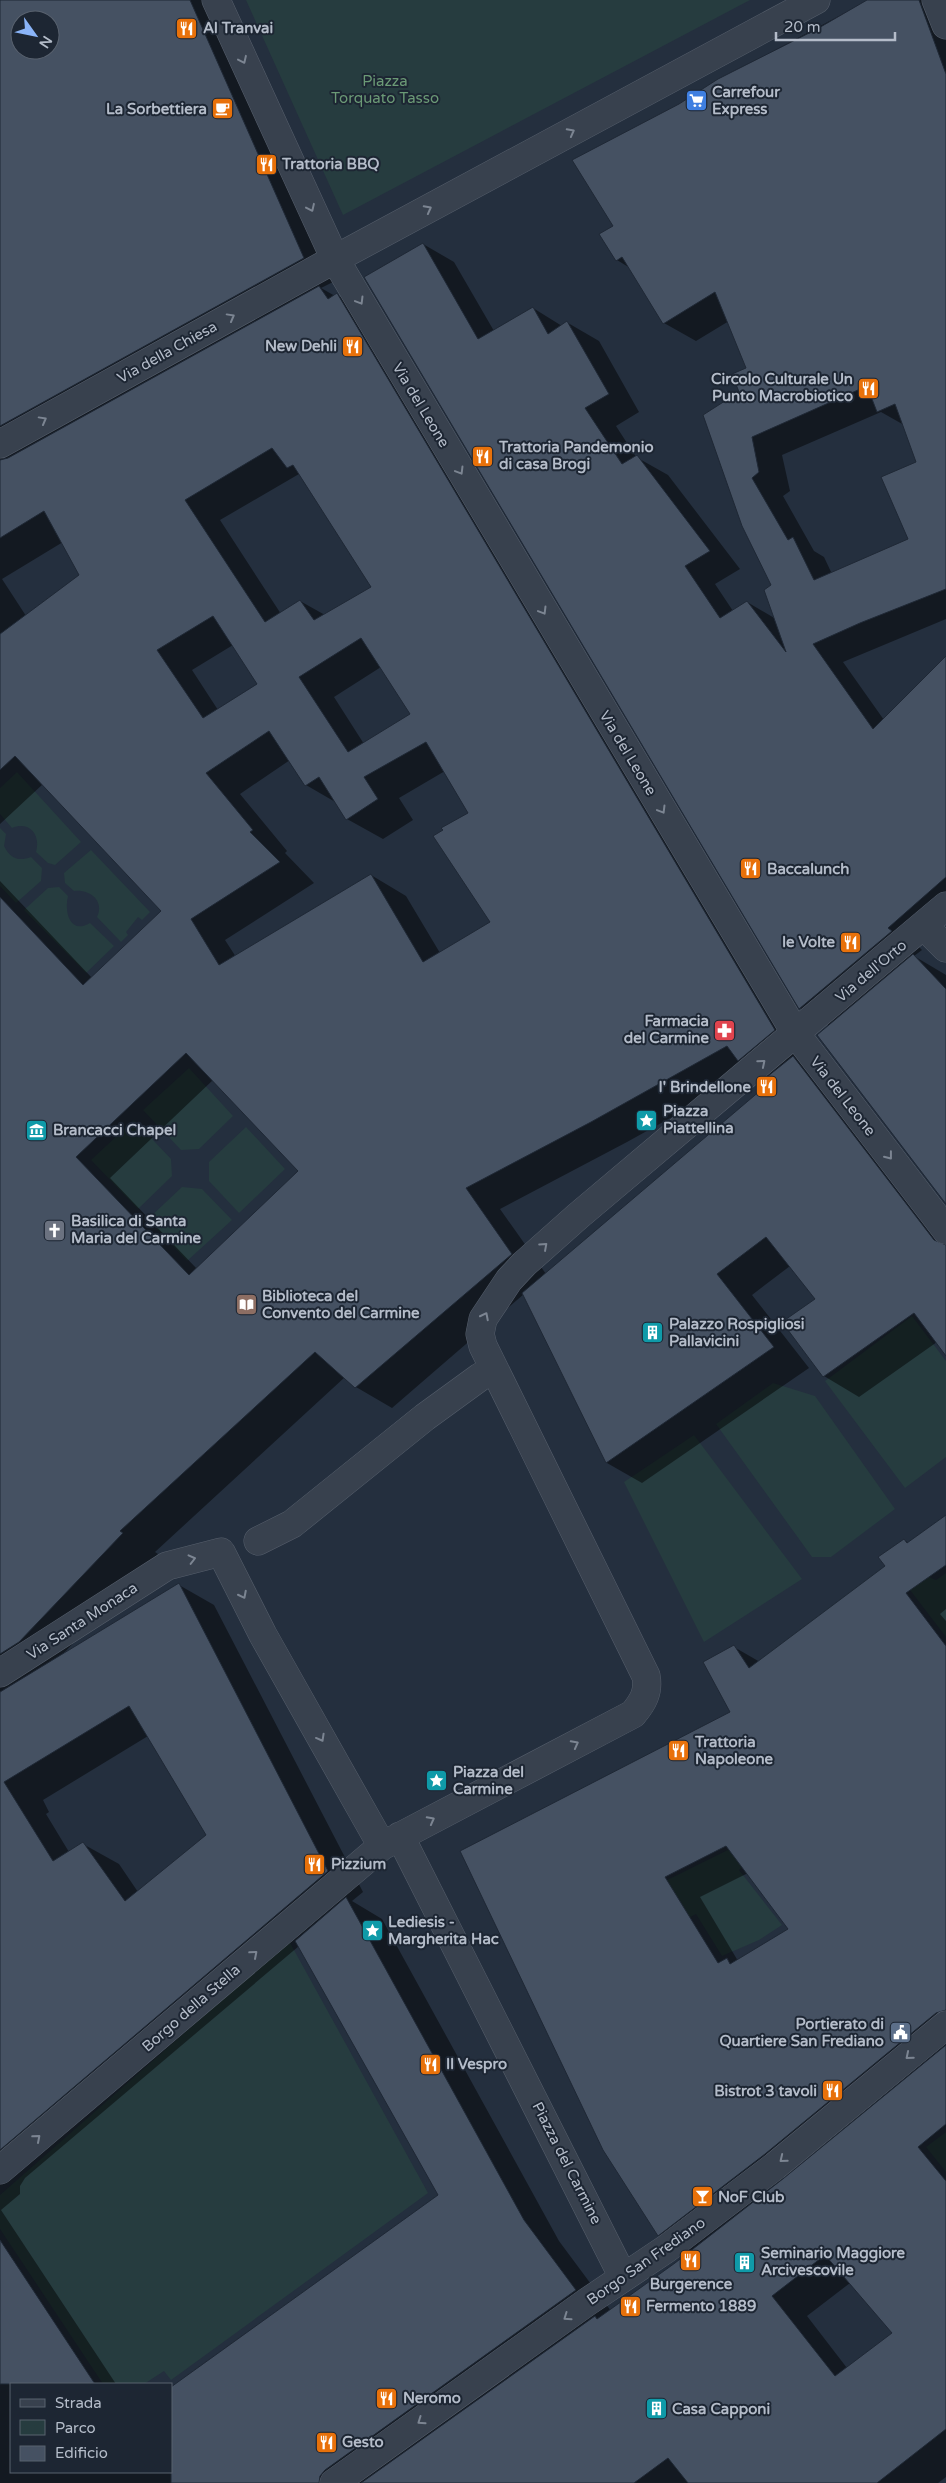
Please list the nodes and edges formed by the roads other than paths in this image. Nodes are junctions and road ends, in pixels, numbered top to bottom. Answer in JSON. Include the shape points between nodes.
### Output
{"nodes":[{"id":1,"x":216,"y":0,"type":"edge"},
{"id":2,"x":816,"y":0,"type":"edge"},
{"id":3,"x":936,"y":0,"type":"edge"},
{"id":4,"x":946,"y":25,"type":"edge"},
{"id":5,"x":335,"y":259,"type":"junction"},
{"id":6,"x":0,"y":444,"type":"edge"},
{"id":7,"x":946,"y":906,"type":"edge"},
{"id":8,"x":924,"y":926,"type":"junction"},
{"id":9,"x":946,"y":948,"type":"edge"},
{"id":10,"x":796,"y":1034,"type":"junction"},
{"id":11,"x":946,"y":1230,"type":"edge"},
{"id":12,"x":494,"y":1369,"type":"junction"},
{"id":13,"x":258,"y":1541,"type":"dead end"},
{"id":14,"x":164,"y":1568,"type":"joint"},
{"id":15,"x":0,"y":1673,"type":"edge"},
{"id":16,"x":391,"y":1841,"type":"junction"},
{"id":17,"x":946,"y":2025,"type":"edge"},
{"id":18,"x":0,"y":2170,"type":"edge"},
{"id":19,"x":623,"y":2277,"type":"junction"},
{"id":20,"x":334,"y":2483,"type":"edge"}],
"edges":[{"from":1,"to":5,"type":"street","one_way":true},
{"from":5,"to":2,"type":"street","one_way":true},
{"from":3,"to":4,"type":"street"},
{"from":6,"to":5,"type":"street","name":"Via della Chiesa","one_way":true},
{"from":5,"to":10,"type":"street","name":"Via del Leone","one_way":true},
{"from":7,"to":8,"type":"street","name":"Via dell'Orto"},
{"from":8,"to":9,"type":"street"},
{"from":8,"to":10,"type":"street","name":"Via dell'Orto"},
{"from":10,"to":11,"type":"street","name":"Via del Leone","one_way":true},
{"from":12,"to":10,"type":"street","one_way":true,"via":[[483,1346],[480,1326],[509,1280],[578,1216]]},
{"from":12,"to":13,"type":"street","via":[[424,1417],[292,1524]]},
{"from":16,"to":12,"type":"street","one_way":true,"via":[[633,1714],[648,1687],[646,1676]]},
{"from":14,"to":15,"type":"street","name":"Via Santa Monaca"},
{"from":14,"to":16,"type":"street","name":"Piazza del Carmine","one_way":true,"via":[[221,1552],[264,1635]]},
{"from":18,"to":16,"type":"street","name":"Borgo della Stella","one_way":true},
{"from":16,"to":19,"type":"street","name":"Piazza del Carmine"},
{"from":17,"to":19,"type":"street","name":"Borgo San Frediano","one_way":true,"via":[[767,2172],[666,2249]]},
{"from":19,"to":20,"type":"street","name":"Borgo San Frediano","one_way":true}]}
